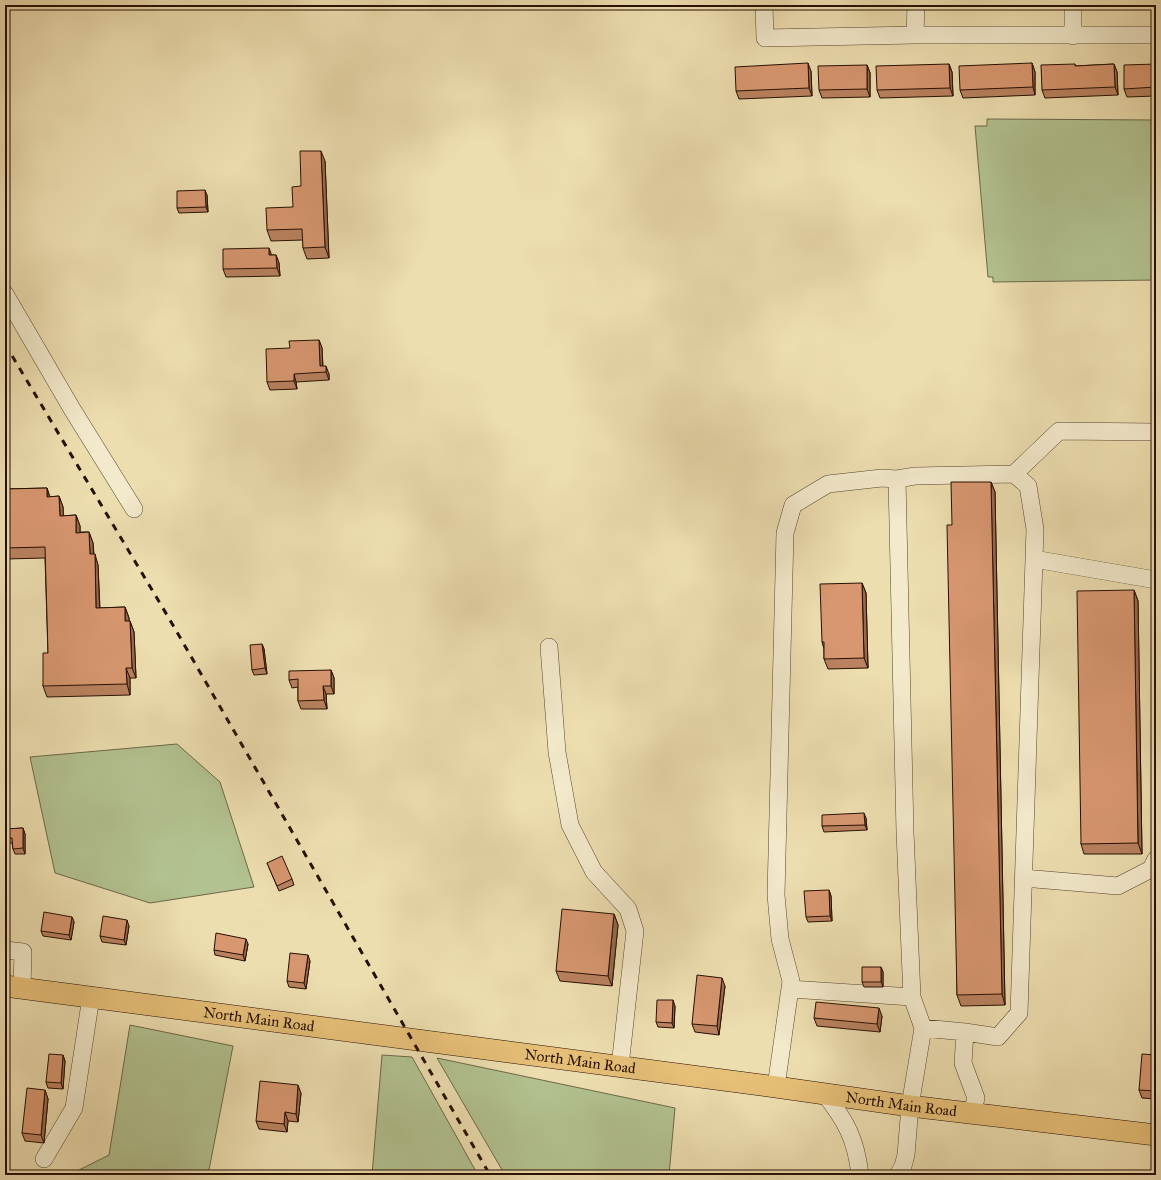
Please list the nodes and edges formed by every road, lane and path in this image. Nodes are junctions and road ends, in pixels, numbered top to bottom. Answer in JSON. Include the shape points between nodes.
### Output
{"nodes":[{"id":1,"x":764,"y":5,"type":"edge"},
{"id":2,"x":916,"y":5,"type":"edge"},
{"id":3,"x":1073,"y":5,"type":"edge"},
{"id":4,"x":915,"y":35,"type":"junction"},
{"id":5,"x":1156,"y":35,"type":"edge"},
{"id":6,"x":1073,"y":36,"type":"junction"},
{"id":7,"x":5,"y":294,"type":"edge"},
{"id":8,"x":1156,"y":432,"type":"edge"},
{"id":9,"x":1014,"y":474,"type":"junction"},
{"id":10,"x":897,"y":479,"type":"junction"},
{"id":11,"x":134,"y":510,"type":"dead end"},
{"id":12,"x":1034,"y":559,"type":"junction"},
{"id":13,"x":1156,"y":580,"type":"edge"},
{"id":14,"x":549,"y":647,"type":"dead end"},
{"id":15,"x":1156,"y":859,"type":"edge"},
{"id":16,"x":1023,"y":878,"type":"junction"},
{"id":17,"x":5,"y":950,"type":"edge"},
{"id":18,"x":13,"y":987,"type":"edge"},
{"id":19,"x":790,"y":989,"type":"junction"},
{"id":20,"x":90,"y":997,"type":"junction"},
{"id":21,"x":912,"y":997,"type":"junction"},
{"id":22,"x":923,"y":1028,"type":"junction"},
{"id":23,"x":965,"y":1032,"type":"junction"},
{"id":24,"x":620,"y":1066,"type":"junction"},
{"id":25,"x":776,"y":1086,"type":"junction"},
{"id":26,"x":824,"y":1094,"type":"junction"},
{"id":27,"x":910,"y":1106,"type":"junction"},
{"id":28,"x":972,"y":1113,"type":"junction"},
{"id":29,"x":1156,"y":1135,"type":"edge"},
{"id":30,"x":44,"y":1159,"type":"dead end"},
{"id":31,"x":860,"y":1175,"type":"edge"},
{"id":32,"x":901,"y":1175,"type":"edge"}],
"edges":[{"from":1,"to":4,"type":"street","via":[[766,38]]},
{"from":2,"to":4,"type":"street"},
{"from":3,"to":6,"type":"street"},
{"from":4,"to":6,"type":"street"},
{"from":5,"to":6,"type":"street"},
{"from":7,"to":11,"type":"street"},
{"from":8,"to":9,"type":"street","via":[[1059,431]]},
{"from":9,"to":10,"type":"street","via":[[915,476]]},
{"from":9,"to":12,"type":"street","via":[[1028,486],[1035,529]]},
{"from":10,"to":19,"type":"street","via":[[882,478],[828,484],[793,505],[785,534],[776,895],[780,939],[791,981]]},
{"from":10,"to":21,"type":"street","via":[[905,832]]},
{"from":12,"to":13,"type":"street"},
{"from":12,"to":16,"type":"street"},
{"from":14,"to":24,"type":"street","via":[[557,752],[570,825],[594,872],[628,909],[635,931]]},
{"from":15,"to":16,"type":"street","via":[[1151,869],[1118,886]]},
{"from":16,"to":23,"type":"street","via":[[1019,1013],[998,1037]]},
{"from":17,"to":18,"type":"street","via":[[23,952]]},
{"from":18,"to":20,"type":"main road","name":"North Main Road"},
{"from":19,"to":21,"type":"street"},
{"from":19,"to":25,"type":"street"},
{"from":20,"to":24,"type":"main road","name":"North Main Road"},
{"from":20,"to":30,"type":"street","via":[[74,1108]]},
{"from":21,"to":22,"type":"street"},
{"from":22,"to":23,"type":"street"},
{"from":22,"to":27,"type":"street"},
{"from":23,"to":28,"type":"street","via":[[964,1063],[976,1098]]},
{"from":24,"to":25,"type":"main road","name":"North Main Road"},
{"from":25,"to":26,"type":"main road","name":"North Main Road"},
{"from":26,"to":27,"type":"main road","name":"North Main Road"},
{"from":26,"to":31,"type":"street","via":[[844,1121],[852,1137]]},
{"from":27,"to":28,"type":"main road","name":"North Main Road"},
{"from":27,"to":32,"type":"street","via":[[906,1154]]},
{"from":28,"to":29,"type":"main road","name":"North Main Road"}]}
